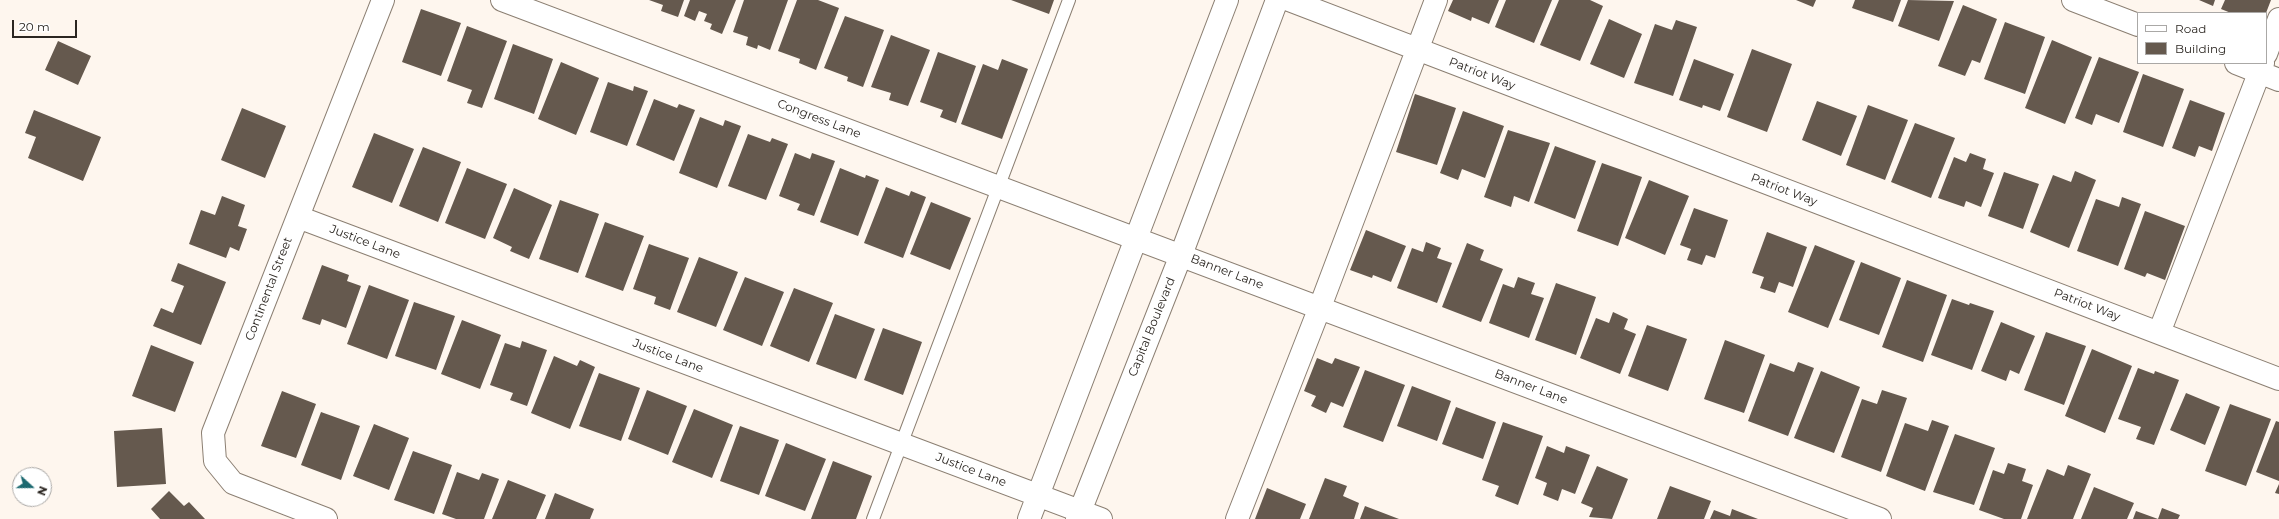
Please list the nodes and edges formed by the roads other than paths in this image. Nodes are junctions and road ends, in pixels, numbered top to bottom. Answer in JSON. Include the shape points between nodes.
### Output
{"nodes":[{"id":1,"x":382,"y":0,"type":"edge"},
{"id":2,"x":502,"y":0,"type":"edge"},
{"id":3,"x":1069,"y":0,"type":"edge"},
{"id":4,"x":1227,"y":0,"type":"edge"},
{"id":5,"x":1277,"y":0,"type":"edge"},
{"id":6,"x":1290,"y":0,"type":"edge"},
{"id":7,"x":1436,"y":0,"type":"edge"},
{"id":8,"x":2073,"y":0,"type":"edge"},
{"id":9,"x":2279,"y":19,"type":"edge"},
{"id":10,"x":2137,"y":25,"type":"edge"},
{"id":11,"x":1417,"y":49,"type":"junction"},
{"id":12,"x":2244,"y":64,"type":"edge"},
{"id":13,"x":2267,"y":67,"type":"edge"},
{"id":14,"x":998,"y":186,"type":"junction"},
{"id":15,"x":298,"y":217,"type":"junction"},
{"id":16,"x":1137,"y":237,"type":"junction"},
{"id":17,"x":1181,"y":255,"type":"junction"},
{"id":18,"x":1320,"y":307,"type":"junction"},
{"id":19,"x":2159,"y":333,"type":"junction"},
{"id":20,"x":2279,"y":379,"type":"edge"},
{"id":21,"x":902,"y":444,"type":"junction"},
{"id":22,"x":1038,"y":496,"type":"junction"},
{"id":23,"x":1078,"y":515,"type":"edge"},
{"id":24,"x":326,"y":519,"type":"edge"},
{"id":25,"x":873,"y":519,"type":"edge"},
{"id":26,"x":1029,"y":519,"type":"edge"},
{"id":27,"x":1101,"y":519,"type":"edge"},
{"id":28,"x":1237,"y":519,"type":"edge"},
{"id":29,"x":1880,"y":519,"type":"edge"}],
"edges":[{"from":1,"to":15,"type":"street","name":"Continental Street"},
{"from":2,"to":14,"type":"street","name":"Congress Lane"},
{"from":3,"to":14,"type":"lane"},
{"from":4,"to":16,"type":"street"},
{"from":5,"to":17,"type":"street","name":"Capital Boulevard"},
{"from":6,"to":11,"type":"street","name":"Patriot Way"},
{"from":7,"to":11,"type":"street"},
{"from":8,"to":10,"type":"street"},
{"from":9,"to":13,"type":"street"},
{"from":11,"to":18,"type":"street"},
{"from":11,"to":19,"type":"street","name":"Patriot Way"},
{"from":12,"to":13,"type":"street"},
{"from":13,"to":19,"type":"street"},
{"from":14,"to":16,"type":"street","name":"Congress Lane"},
{"from":14,"to":21,"type":"lane"},
{"from":15,"to":21,"type":"street","name":"Justice Lane"},
{"from":15,"to":24,"type":"street","name":"Continental Street","via":[[213,433],[215,461],[233,483]]},
{"from":16,"to":17,"type":"street","name":"Banner Lane"},
{"from":16,"to":22,"type":"street"},
{"from":17,"to":18,"type":"street","name":"Banner Lane"},
{"from":17,"to":23,"type":"street","name":"Capital Boulevard"},
{"from":18,"to":28,"type":"street"},
{"from":18,"to":29,"type":"street","name":"Banner Lane"},
{"from":19,"to":20,"type":"street","name":"Patriot Way"},
{"from":21,"to":22,"type":"street","name":"Justice Lane"},
{"from":21,"to":25,"type":"lane"},
{"from":22,"to":23,"type":"street","name":"Justice Lane"},
{"from":22,"to":26,"type":"street"},
{"from":23,"to":27,"type":"street","name":"Justice Lane"}]}
